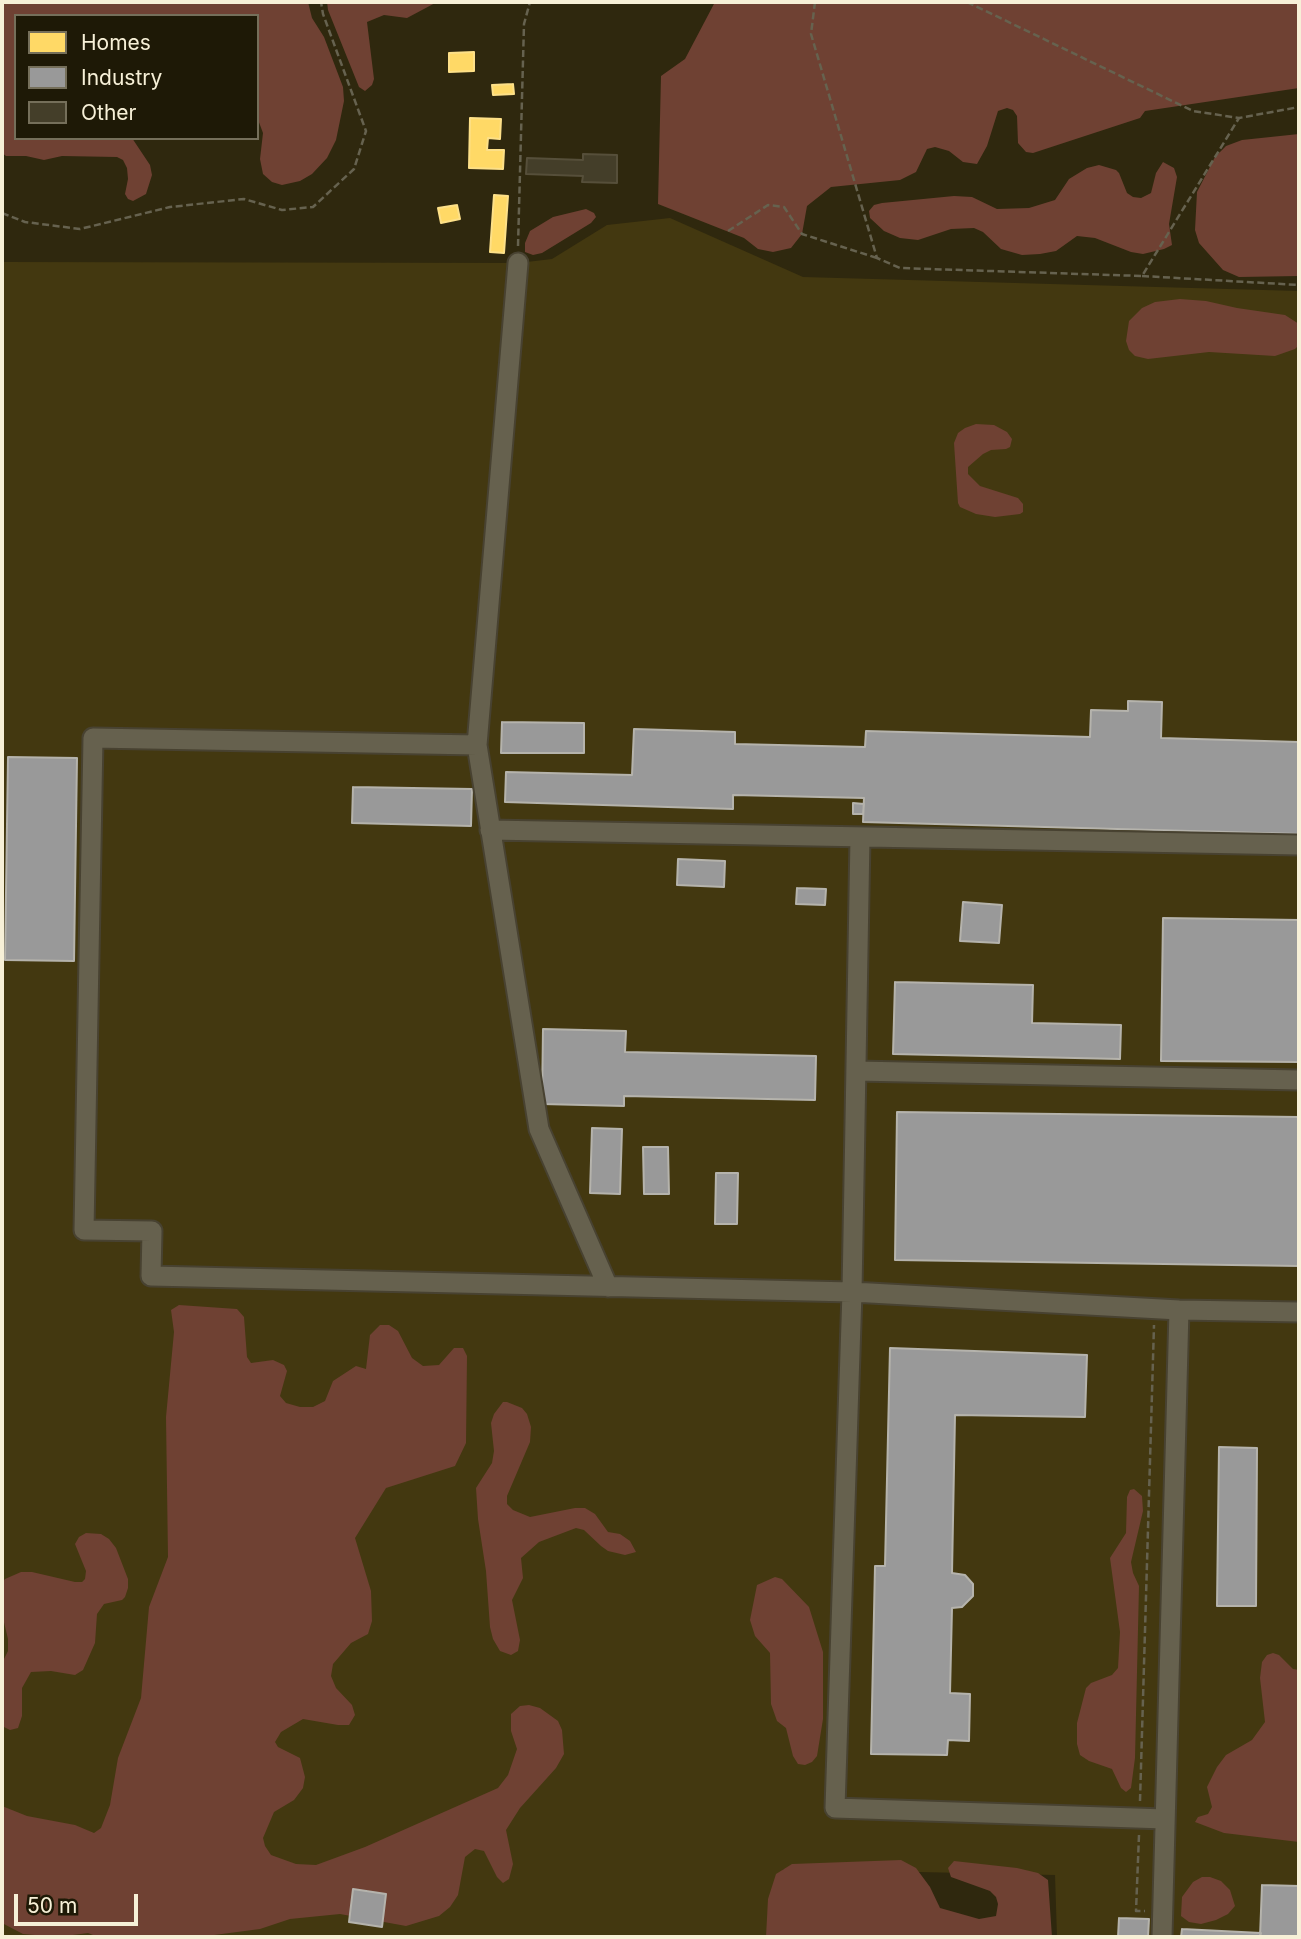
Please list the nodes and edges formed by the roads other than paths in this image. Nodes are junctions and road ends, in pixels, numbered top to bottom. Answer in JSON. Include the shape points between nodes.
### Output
{"nodes":[{"id":1,"x":518,"y":262,"type":"road end"},
{"id":2,"x":477,"y":745,"type":"junction"},
{"id":3,"x":490,"y":830,"type":"junction"},
{"id":4,"x":860,"y":837,"type":"junction"},
{"id":5,"x":1299,"y":845,"type":"edge"},
{"id":6,"x":856,"y":1071,"type":"junction"},
{"id":7,"x":1299,"y":1080,"type":"edge"},
{"id":8,"x":608,"y":1287,"type":"junction"},
{"id":9,"x":852,"y":1292,"type":"junction"},
{"id":10,"x":1179,"y":1310,"type":"junction"},
{"id":11,"x":1299,"y":1312,"type":"edge"},
{"id":12,"x":1165,"y":1819,"type":"junction"},
{"id":13,"x":1162,"y":1937,"type":"edge"}],
"edges":[{"from":1,"to":2,"type":"street"},
{"from":2,"to":3,"type":"street"},
{"from":2,"to":8,"type":"street","via":[[93,738],[84,1230],[152,1231],[151,1276]]},
{"from":3,"to":4,"type":"street"},
{"from":3,"to":8,"type":"street","via":[[539,1129]]},
{"from":4,"to":5,"type":"street"},
{"from":4,"to":6,"type":"street"},
{"from":6,"to":7,"type":"street"},
{"from":6,"to":9,"type":"street"},
{"from":8,"to":9,"type":"street"},
{"from":9,"to":10,"type":"street"},
{"from":9,"to":12,"type":"street","via":[[835,1808]]},
{"from":10,"to":11,"type":"street"},
{"from":10,"to":12,"type":"street"},
{"from":12,"to":13,"type":"street"}]}
